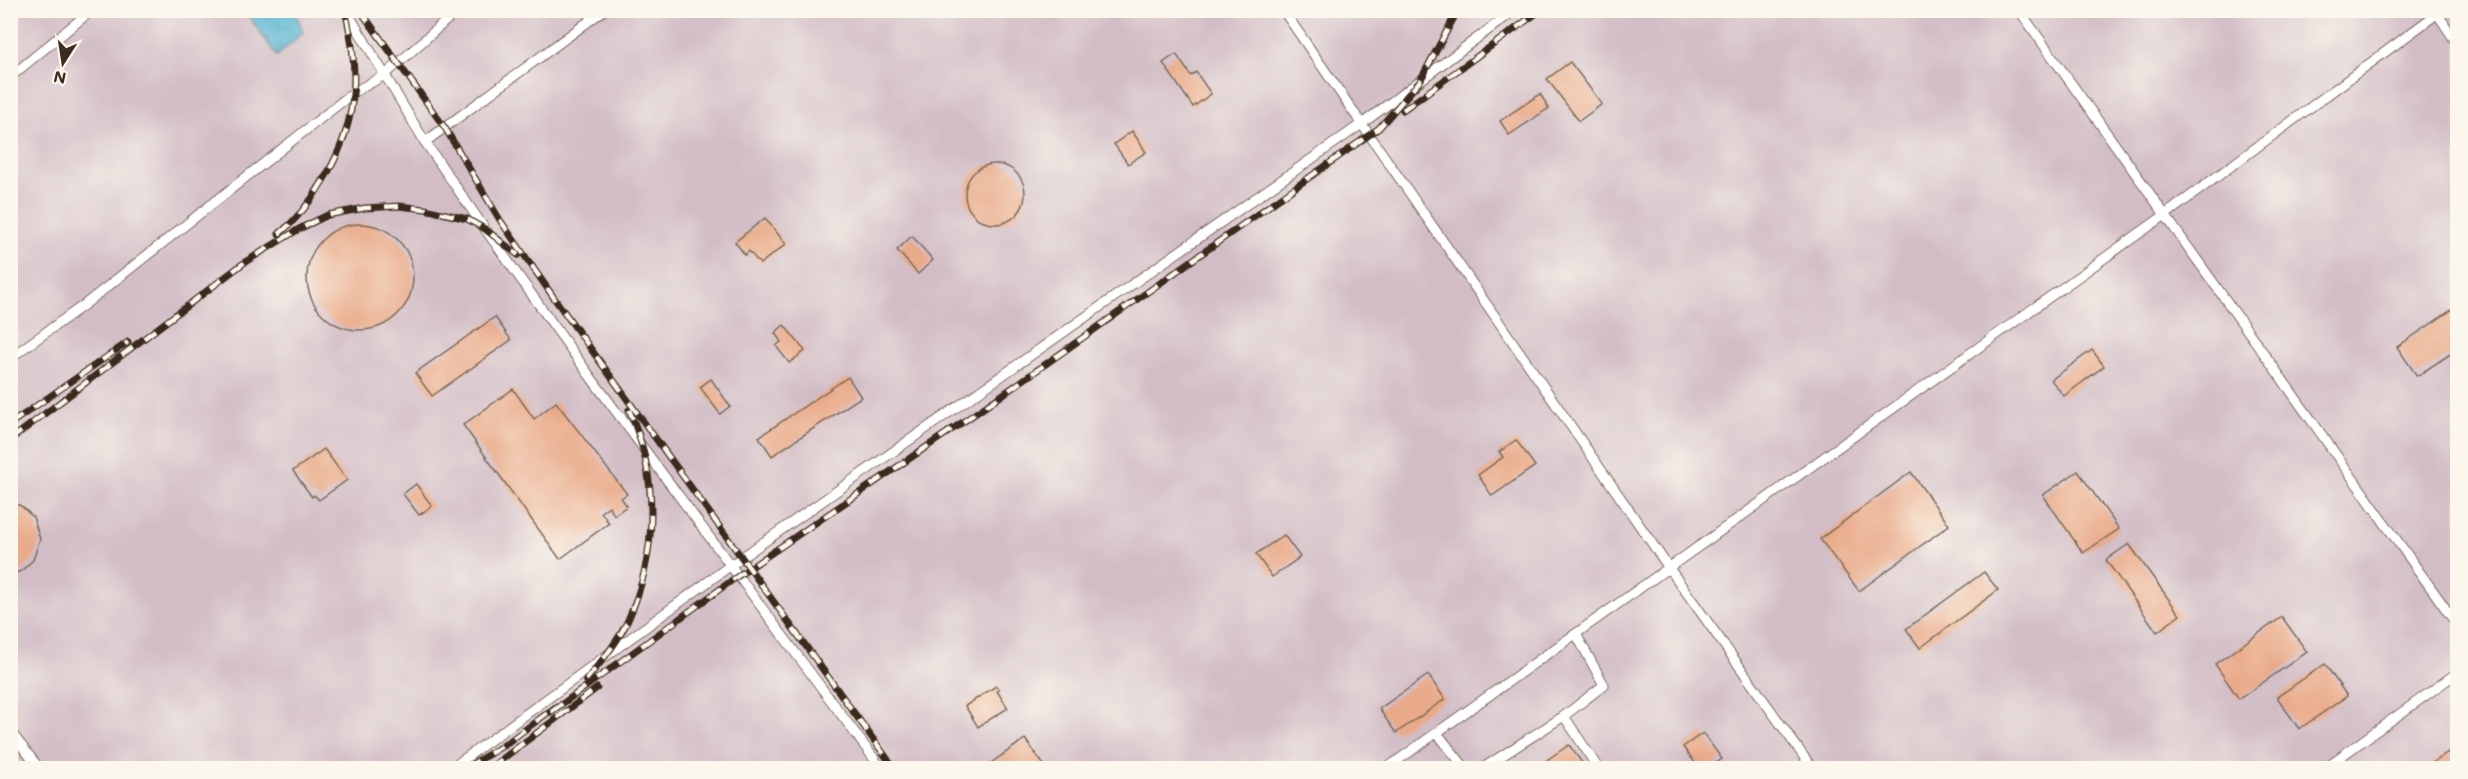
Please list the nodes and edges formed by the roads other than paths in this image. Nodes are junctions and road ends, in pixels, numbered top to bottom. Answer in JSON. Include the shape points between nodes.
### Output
{"nodes":[{"id":1,"x":92,"y":10,"type":"edge"},
{"id":2,"x":346,"y":10,"type":"edge"},
{"id":3,"x":458,"y":10,"type":"edge"},
{"id":4,"x":604,"y":10,"type":"edge"},
{"id":5,"x":1283,"y":10,"type":"edge"},
{"id":6,"x":1515,"y":10,"type":"edge"},
{"id":7,"x":2019,"y":10,"type":"edge"},
{"id":8,"x":2438,"y":12,"type":"edge"},
{"id":9,"x":2457,"y":45,"type":"edge"},
{"id":10,"x":385,"y":75,"type":"junction"},
{"id":11,"x":10,"y":78,"type":"edge"},
{"id":12,"x":1363,"y":123,"type":"junction"},
{"id":13,"x":425,"y":141,"type":"junction"},
{"id":14,"x":2165,"y":214,"type":"junction"},
{"id":15,"x":10,"y":358,"type":"edge"},
{"id":16,"x":730,"y":565,"type":"junction"},
{"id":17,"x":1669,"y":567,"type":"junction"},
{"id":18,"x":2457,"y":626,"type":"edge"},
{"id":19,"x":1576,"y":634,"type":"junction"},
{"id":20,"x":2457,"y":672,"type":"edge"},
{"id":21,"x":1564,"y":716,"type":"junction"},
{"id":22,"x":10,"y":731,"type":"edge"},
{"id":23,"x":1437,"y":733,"type":"junction"},
{"id":24,"x":39,"y":768,"type":"edge"},
{"id":25,"x":452,"y":768,"type":"edge"},
{"id":26,"x":881,"y":768,"type":"edge"},
{"id":27,"x":1387,"y":768,"type":"edge"},
{"id":28,"x":1464,"y":768,"type":"edge"},
{"id":29,"x":1483,"y":768,"type":"edge"},
{"id":30,"x":1598,"y":768,"type":"edge"},
{"id":31,"x":1812,"y":768,"type":"edge"},
{"id":32,"x":2325,"y":768,"type":"edge"}],
"edges":[{"from":1,"to":11,"type":"lane"},
{"from":2,"to":10,"type":"lane"},
{"from":3,"to":10,"type":"lane"},
{"from":4,"to":13,"type":"lane"},
{"from":5,"to":12,"type":"lane"},
{"from":6,"to":12,"type":"lane"},
{"from":7,"to":14,"type":"lane"},
{"from":8,"to":9,"type":"lane"},
{"from":8,"to":14,"type":"lane"},
{"from":10,"to":13,"type":"lane"},
{"from":10,"to":15,"type":"lane","via":[[354,92],[84,305]]},
{"from":12,"to":16,"type":"lane"},
{"from":12,"to":17,"type":"lane"},
{"from":13,"to":16,"type":"lane","via":[[592,379]]},
{"from":14,"to":17,"type":"lane"},
{"from":14,"to":18,"type":"lane"},
{"from":16,"to":25,"type":"lane"},
{"from":16,"to":26,"type":"lane"},
{"from":17,"to":19,"type":"lane"},
{"from":17,"to":31,"type":"lane"},
{"from":19,"to":21,"type":"lane","via":[[1604,685]]},
{"from":19,"to":23,"type":"lane"},
{"from":20,"to":32,"type":"lane"},
{"from":21,"to":29,"type":"lane"},
{"from":21,"to":30,"type":"lane"},
{"from":22,"to":24,"type":"lane"},
{"from":23,"to":27,"type":"lane"},
{"from":23,"to":28,"type":"lane"}]}
